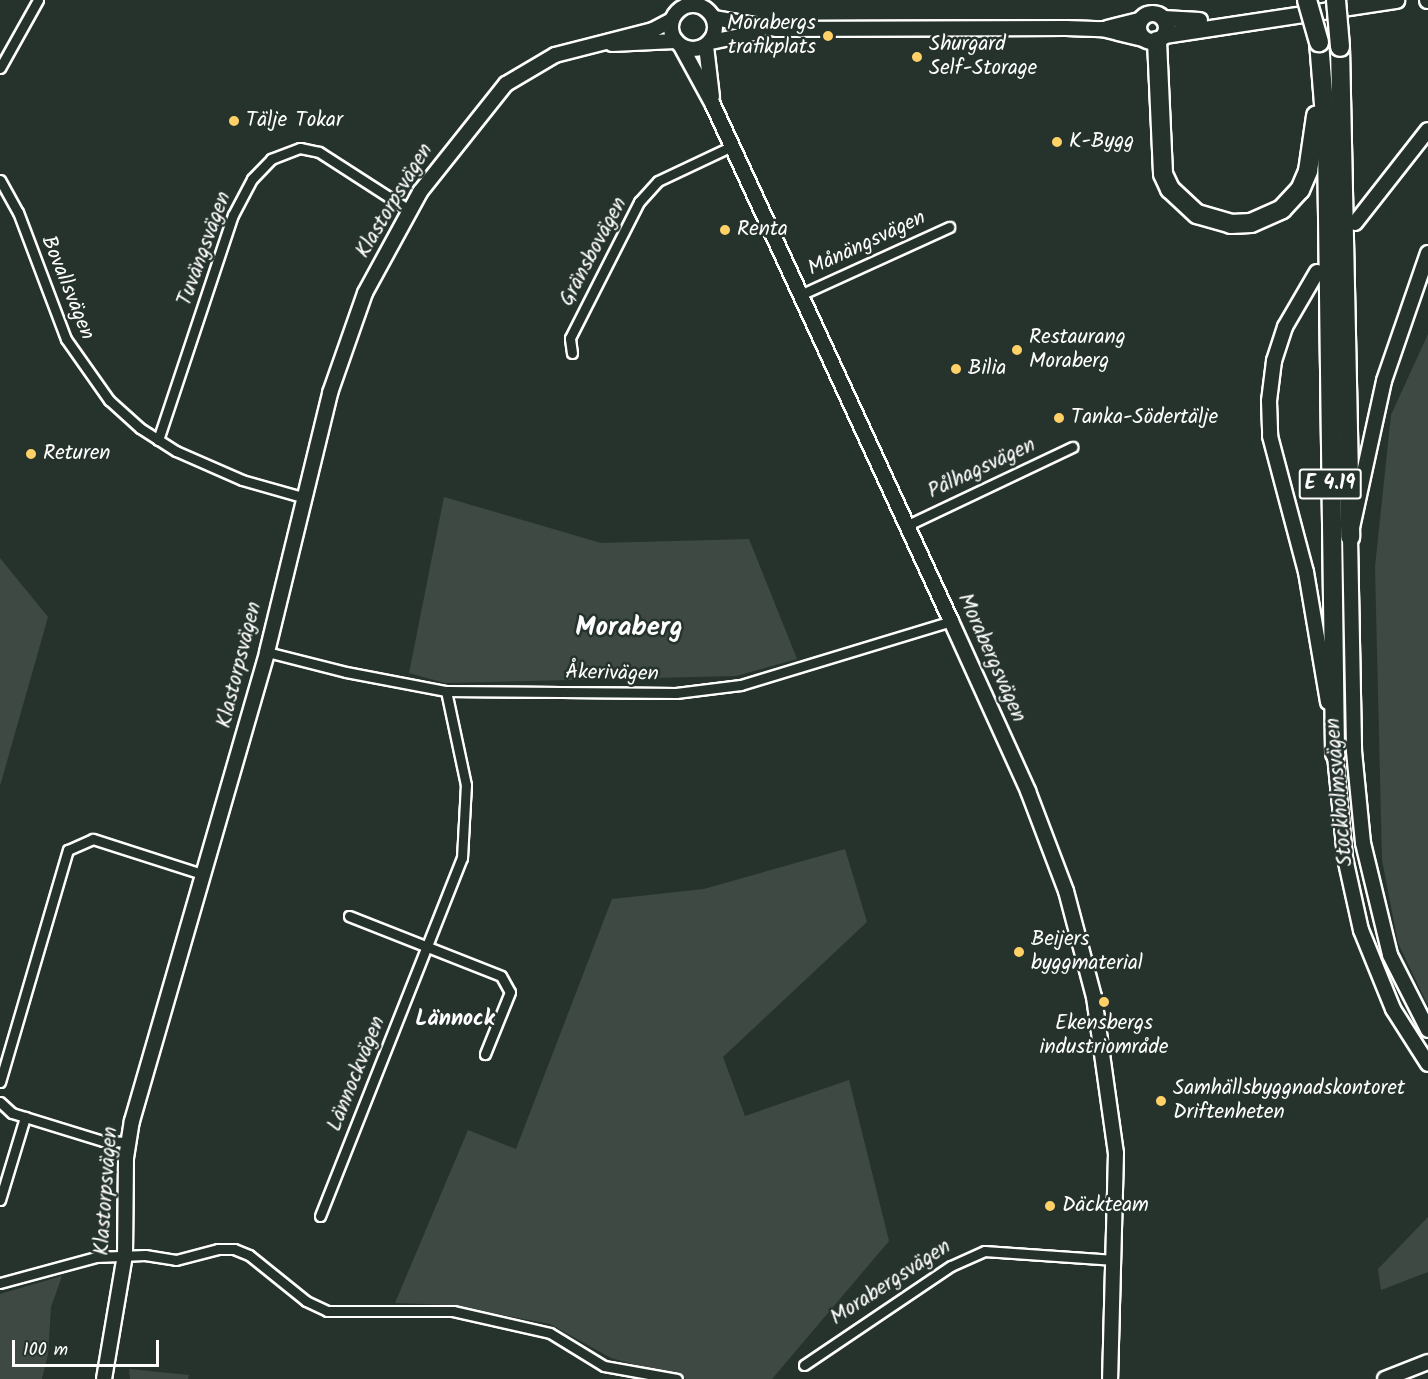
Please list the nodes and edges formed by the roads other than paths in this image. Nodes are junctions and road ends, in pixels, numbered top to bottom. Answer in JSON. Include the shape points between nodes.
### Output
{"nodes":[{"id":1,"x":38,"y":0,"type":"edge"},
{"id":2,"x":1306,"y":0,"type":"edge"},
{"id":3,"x":1336,"y":0,"type":"edge"},
{"id":4,"x":1349,"y":0,"type":"edge"},
{"id":5,"x":1396,"y":0,"type":"edge"},
{"id":6,"x":699,"y":3,"type":"edge"},
{"id":7,"x":677,"y":10,"type":"edge"},
{"id":8,"x":714,"y":18,"type":"junction"},
{"id":9,"x":1163,"y":18,"type":"junction"},
{"id":10,"x":1140,"y":20,"type":"junction"},
{"id":11,"x":777,"y":29,"type":"junction"},
{"id":12,"x":1102,"y":29,"type":"junction"},
{"id":13,"x":1155,"y":38,"type":"junction"},
{"id":14,"x":1315,"y":42,"type":"junction"},
{"id":15,"x":678,"y":44,"type":"junction"},
{"id":16,"x":709,"y":44,"type":"junction"},
{"id":17,"x":580,"y":46,"type":"junction"},
{"id":18,"x":0,"y":68,"type":"edge"},
{"id":19,"x":713,"y":105,"type":"junction"},
{"id":20,"x":1428,"y":130,"type":"edge"},
{"id":21,"x":732,"y":146,"type":"junction"},
{"id":22,"x":0,"y":180,"type":"edge"},
{"id":23,"x":409,"y":210,"type":"junction"},
{"id":24,"x":1355,"y":223,"type":"dead end"},
{"id":25,"x":949,"y":227,"type":"dead end"},
{"id":26,"x":1428,"y":253,"type":"edge"},
{"id":27,"x":1317,"y":272,"type":"dead end"},
{"id":28,"x":800,"y":295,"type":"junction"},
{"id":29,"x":572,"y":353,"type":"dead end"},
{"id":30,"x":158,"y":440,"type":"junction"},
{"id":31,"x":1072,"y":447,"type":"dead end"},
{"id":32,"x":302,"y":497,"type":"junction"},
{"id":33,"x":908,"y":525,"type":"junction"},
{"id":34,"x":1350,"y":537,"type":"junction"},
{"id":35,"x":951,"y":621,"type":"junction"},
{"id":36,"x":267,"y":652,"type":"junction"},
{"id":37,"x":446,"y":691,"type":"junction"},
{"id":38,"x":1335,"y":754,"type":"junction"},
{"id":39,"x":202,"y":874,"type":"junction"},
{"id":40,"x":350,"y":916,"type":"dead end"},
{"id":41,"x":429,"y":946,"type":"junction"},
{"id":42,"x":1428,"y":1030,"type":"edge"},
{"id":43,"x":485,"y":1054,"type":"dead end"},
{"id":44,"x":1428,"y":1064,"type":"edge"},
{"id":45,"x":0,"y":1082,"type":"edge"},
{"id":46,"x":0,"y":1102,"type":"edge"},
{"id":47,"x":25,"y":1117,"type":"junction"},
{"id":48,"x":128,"y":1142,"type":"junction"},
{"id":49,"x":0,"y":1200,"type":"edge"},
{"id":50,"x":320,"y":1216,"type":"dead end"},
{"id":51,"x":125,"y":1255,"type":"junction"},
{"id":52,"x":1114,"y":1260,"type":"junction"},
{"id":53,"x":0,"y":1283,"type":"edge"},
{"id":54,"x":1428,"y":1362,"type":"edge"},
{"id":55,"x":804,"y":1365,"type":"dead end"},
{"id":56,"x":104,"y":1379,"type":"edge"},
{"id":57,"x":677,"y":1379,"type":"edge"},
{"id":58,"x":1110,"y":1379,"type":"edge"},
{"id":59,"x":1386,"y":1379,"type":"edge"}],
"edges":[{"from":1,"to":18,"type":"street"},
{"from":2,"to":14,"type":"highway","number":"E 4.19","bridge":true},
{"from":3,"to":34,"type":"highway","number":"E 4.19","bridge":true},
{"from":4,"to":9,"type":"main road","via":[[1198,21]]},
{"from":5,"to":13,"type":"main road"},
{"from":6,"to":7,"type":"street"},
{"from":6,"to":8,"type":"street"},
{"from":7,"to":15,"type":"street"},
{"from":7,"to":17,"type":"street","name":"Klastorpsvägen","via":[[652,30]]},
{"from":8,"to":11,"type":"street"},
{"from":8,"to":16,"type":"street","via":[[716,30]]},
{"from":9,"to":10,"type":"main road","via":[[1152,13]]},
{"from":9,"to":13,"type":"main road"},
{"from":10,"to":12,"type":"street"},
{"from":10,"to":13,"type":"main road","via":[[1138,31]]},
{"from":11,"to":12,"type":"street"},
{"from":11,"to":16,"type":"street"},
{"from":12,"to":13,"type":"street"},
{"from":13,"to":14,"type":"highway","via":[[1163,174],[1170,189],[1197,214],[1231,224],[1267,218],[1293,201],[1300,190],[1313,151]]},
{"from":14,"to":38,"type":"highway","number":"E 4.19","via":[[1327,141]]},
{"from":15,"to":16,"type":"street","via":[[696,50]]},
{"from":15,"to":17,"type":"street","name":"Klastorpsvägen"},
{"from":15,"to":19,"type":"street","name":"Morabergsvägen"},
{"from":16,"to":19,"type":"street","name":"Morabergsvägen"},
{"from":17,"to":23,"type":"street","name":"Klastorpsvägen","via":[[555,55],[506,84],[452,147]]},
{"from":19,"to":21,"type":"street","name":"Morabergsvägen"},
{"from":20,"to":24,"type":"street"},
{"from":21,"to":28,"type":"street","name":"Morabergsvägen"},
{"from":21,"to":29,"type":"street","name":"Gränsbovägen","via":[[658,181],[639,202],[570,338]]},
{"from":22,"to":30,"type":"street","name":"Bovallsvägen","via":[[18,212],[54,316],[75,356],[124,415]]},
{"from":23,"to":30,"type":"street","name":"Tuvängsvägen","via":[[320,152],[300,148],[271,159],[252,179],[233,215]]},
{"from":23,"to":32,"type":"street","name":"Klastorpsvägen","via":[[349,334]]},
{"from":25,"to":28,"type":"street","name":"Månängsvägen"},
{"from":26,"to":34,"type":"street","name":"Stockholmsvägen","via":[[1391,358]]},
{"from":27,"to":38,"type":"street","name":"Stockholmsvägen","via":[[1285,327],[1274,361],[1269,401],[1273,448],[1313,605]]},
{"from":28,"to":33,"type":"street","name":"Morabergsvägen"},
{"from":30,"to":32,"type":"street","name":"Bovallsvägen","via":[[242,480]]},
{"from":31,"to":33,"type":"street","name":"Pålhagsvägen"},
{"from":32,"to":36,"type":"street","name":"Klastorpsvägen"},
{"from":33,"to":35,"type":"street","name":"Morabergsvägen"},
{"from":34,"to":42,"type":"street","name":"Stockholmsvägen","number":"E 4.19","via":[[1354,751],[1363,843],[1390,955]]},
{"from":35,"to":37,"type":"street","name":"Åkerivägen","via":[[741,686],[676,693]]},
{"from":35,"to":52,"type":"street","name":"Morabergsvägen","via":[[1047,837],[1091,980],[1116,1153]]},
{"from":36,"to":37,"type":"street","name":"Åkerivägen"},
{"from":36,"to":39,"type":"street","name":"Klastorpsvägen"},
{"from":37,"to":41,"type":"street","name":"Lännockvägen","via":[[466,785],[462,858]]},
{"from":38,"to":44,"type":"street","name":"Stockholmsvägen","number":"E 4.19","via":[[1345,858],[1361,930],[1393,1009]]},
{"from":39,"to":45,"type":"street","via":[[93,839],[68,850]]},
{"from":39,"to":48,"type":"street","name":"Klastorpsvägen"},
{"from":40,"to":41,"type":"street"},
{"from":41,"to":43,"type":"street","via":[[501,976],[510,992]]},
{"from":41,"to":50,"type":"street","name":"Lännockvägen"},
{"from":46,"to":47,"type":"street","via":[[12,1113]]},
{"from":47,"to":48,"type":"street","via":[[103,1141]]},
{"from":47,"to":49,"type":"street"},
{"from":48,"to":51,"type":"street","name":"Klastorpsvägen"},
{"from":51,"to":53,"type":"street","via":[[96,1257]]},
{"from":51,"to":56,"type":"street","name":"Klastorpsvägen"},
{"from":51,"to":57,"type":"street","via":[[177,1260],[218,1248],[234,1249],[249,1255],[288,1288],[327,1311],[453,1311],[550,1333],[604,1366]]},
{"from":52,"to":55,"type":"street","name":"Morabergsvägen","via":[[985,1251],[951,1266]]},
{"from":52,"to":58,"type":"street","name":"Morabergsvägen"},
{"from":54,"to":59,"type":"street"}]}
